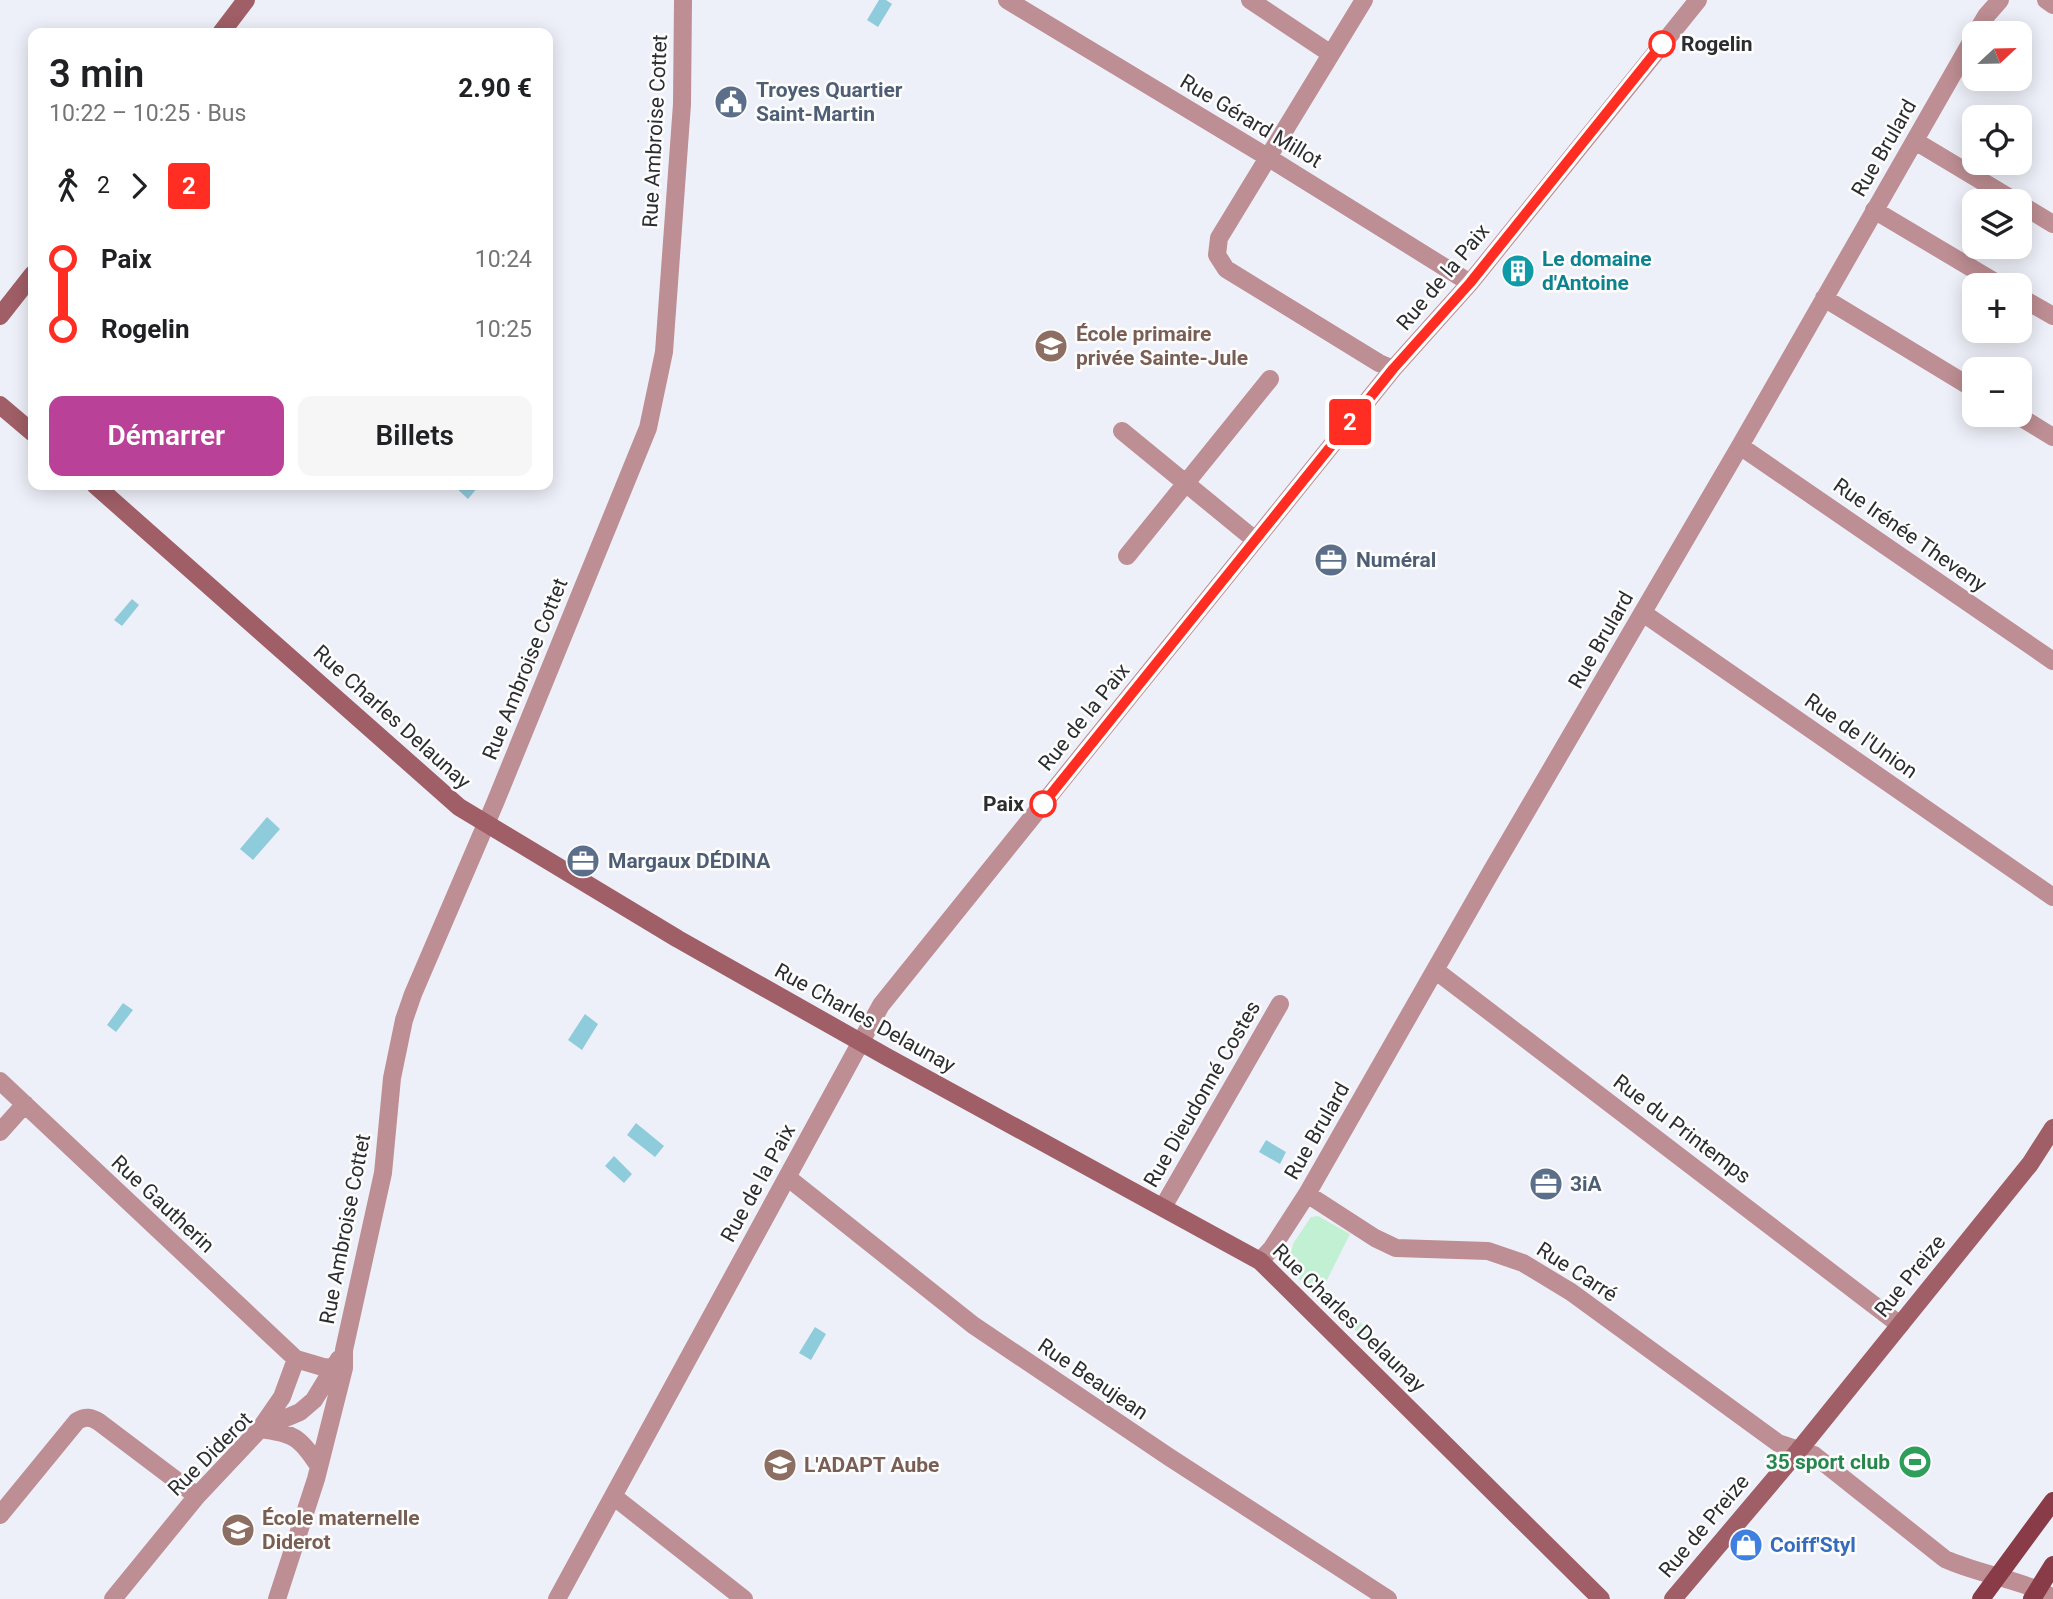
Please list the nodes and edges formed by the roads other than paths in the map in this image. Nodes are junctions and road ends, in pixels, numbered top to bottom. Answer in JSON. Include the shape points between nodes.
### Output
{"nodes":[{"id":1,"x":246,"y":0,"type":"edge"},
{"id":2,"x":683,"y":0,"type":"edge"},
{"id":3,"x":1007,"y":0,"type":"edge"},
{"id":4,"x":1250,"y":0,"type":"edge"},
{"id":5,"x":1364,"y":0,"type":"edge"},
{"id":6,"x":1698,"y":0,"type":"edge"},
{"id":7,"x":2000,"y":0,"type":"edge"},
{"id":8,"x":2046,"y":0,"type":"edge"},
{"id":9,"x":2053,"y":5,"type":"edge"},
{"id":10,"x":1983,"y":21,"type":"edge"},
{"id":11,"x":225,"y":28,"type":"edge"},
{"id":12,"x":1331,"y":54,"type":"junction"},
{"id":13,"x":1962,"y":58,"type":"edge"},
{"id":14,"x":1915,"y":141,"type":"junction"},
{"id":15,"x":1269,"y":158,"type":"junction"},
{"id":16,"x":1994,"y":189,"type":"edge"},
{"id":17,"x":1874,"y":210,"type":"junction"},
{"id":18,"x":2032,"y":212,"type":"edge"},
{"id":19,"x":2053,"y":224,"type":"edge"},
{"id":20,"x":1980,"y":273,"type":"edge"},
{"id":21,"x":28,"y":280,"type":"edge"},
{"id":22,"x":1470,"y":283,"type":"junction"},
{"id":23,"x":1824,"y":298,"type":"junction"},
{"id":24,"x":2032,"y":304,"type":"edge"},
{"id":25,"x":0,"y":316,"type":"edge"},
{"id":26,"x":2053,"y":316,"type":"edge"},
{"id":27,"x":1393,"y":369,"type":"junction"},
{"id":28,"x":1270,"y":379,"type":"dead end"},
{"id":29,"x":1962,"y":382,"type":"edge"},
{"id":30,"x":0,"y":405,"type":"edge"},
{"id":31,"x":2032,"y":424,"type":"edge"},
{"id":32,"x":28,"y":429,"type":"edge"},
{"id":33,"x":1122,"y":431,"type":"dead end"},
{"id":34,"x":2053,"y":437,"type":"edge"},
{"id":35,"x":1740,"y":446,"type":"junction"},
{"id":36,"x":1186,"y":483,"type":"junction"},
{"id":37,"x":100,"y":490,"type":"edge"},
{"id":38,"x":1255,"y":540,"type":"junction"},
{"id":39,"x":1127,"y":555,"type":"dead end"},
{"id":40,"x":1643,"y":613,"type":"junction"},
{"id":41,"x":2053,"y":661,"type":"edge"},
{"id":42,"x":486,"y":825,"type":"junction"},
{"id":43,"x":2053,"y":897,"type":"edge"},
{"id":44,"x":1436,"y":970,"type":"junction"},
{"id":45,"x":1280,"y":1004,"type":"dead end"},
{"id":46,"x":861,"y":1041,"type":"junction"},
{"id":47,"x":0,"y":1081,"type":"edge"},
{"id":48,"x":24,"y":1104,"type":"junction"},
{"id":49,"x":2053,"y":1128,"type":"edge"},
{"id":50,"x":0,"y":1132,"type":"edge"},
{"id":51,"x":787,"y":1177,"type":"junction"},
{"id":52,"x":1307,"y":1194,"type":"junction"},
{"id":53,"x":1163,"y":1207,"type":"junction"},
{"id":54,"x":1260,"y":1261,"type":"junction"},
{"id":55,"x":1900,"y":1325,"type":"junction"},
{"id":56,"x":296,"y":1359,"type":"junction"},
{"id":57,"x":341,"y":1362,"type":"junction"},
{"id":58,"x":260,"y":1429,"type":"junction"},
{"id":59,"x":1799,"y":1450,"type":"junction"},
{"id":60,"x":318,"y":1465,"type":"junction"},
{"id":61,"x":197,"y":1496,"type":"junction"},
{"id":62,"x":613,"y":1496,"type":"junction"},
{"id":63,"x":2053,"y":1501,"type":"edge"},
{"id":64,"x":0,"y":1515,"type":"edge"},
{"id":65,"x":2053,"y":1565,"type":"edge"},
{"id":66,"x":1995,"y":1578,"type":"junction"},
{"id":67,"x":1379,"y":1596,"type":"edge"},
{"id":68,"x":2041,"y":1596,"type":"edge"},
{"id":69,"x":113,"y":1599,"type":"edge"},
{"id":70,"x":278,"y":1599,"type":"edge"},
{"id":71,"x":557,"y":1599,"type":"edge"},
{"id":72,"x":744,"y":1599,"type":"edge"},
{"id":73,"x":1601,"y":1599,"type":"edge"},
{"id":74,"x":1673,"y":1599,"type":"edge"},
{"id":75,"x":1981,"y":1599,"type":"edge"}],
"edges":[{"from":1,"to":11,"type":"street"},
{"from":2,"to":42,"type":"street","name":"Rue Ambroise Cottet","via":[[682,104],[664,352],[648,428]]},
{"from":3,"to":15,"type":"street","name":"Rue Gérard Millot"},
{"from":4,"to":12,"type":"street"},
{"from":5,"to":12,"type":"street"},
{"from":6,"to":22,"type":"street","name":"Rue de la Paix"},
{"from":7,"to":10,"type":"street","name":"Rue Brulard"},
{"from":8,"to":9,"type":"street"},
{"from":12,"to":15,"type":"street"},
{"from":13,"to":14,"type":"street","name":"Rue Brulard"},
{"from":14,"to":16,"type":"street"},
{"from":14,"to":17,"type":"street","name":"Rue Brulard"},
{"from":15,"to":22,"type":"street","name":"Rue Gérard Millot"},
{"from":15,"to":27,"type":"street","via":[[1219,238],[1217,255],[1226,269]]},
{"from":17,"to":20,"type":"street"},
{"from":17,"to":23,"type":"street","name":"Rue Brulard"},
{"from":18,"to":19,"type":"street"},
{"from":21,"to":25,"type":"street"},
{"from":22,"to":27,"type":"street","name":"Rue de la Paix"},
{"from":23,"to":29,"type":"street"},
{"from":23,"to":35,"type":"street","name":"Rue Brulard"},
{"from":24,"to":26,"type":"street"},
{"from":27,"to":38,"type":"street","name":"Rue de la Paix"},
{"from":28,"to":36,"type":"street"},
{"from":30,"to":32,"type":"street"},
{"from":31,"to":34,"type":"street"},
{"from":33,"to":36,"type":"street"},
{"from":35,"to":40,"type":"street","name":"Rue Brulard"},
{"from":35,"to":41,"type":"street","name":"Rue Irénée Theveny"},
{"from":36,"to":38,"type":"street"},
{"from":36,"to":39,"type":"street"},
{"from":37,"to":42,"type":"street","name":"Rue Charles Delaunay","via":[[455,804]]},
{"from":38,"to":46,"type":"street","name":"Rue de la Paix","via":[[881,1005]]},
{"from":40,"to":43,"type":"street","name":"Rue de l'Union"},
{"from":40,"to":44,"type":"street","name":"Rue Brulard"},
{"from":42,"to":46,"type":"street","name":"Rue Charles Delaunay"},
{"from":42,"to":57,"type":"street","name":"Rue Ambroise Cottet","via":[[404,1020],[383,1173]]},
{"from":44,"to":52,"type":"street","name":"Rue Brulard"},
{"from":44,"to":55,"type":"street","name":"Rue du Printemps"},
{"from":45,"to":53,"type":"street","name":"Rue Dieudonné Costes"},
{"from":46,"to":51,"type":"street","name":"Rue de la Paix"},
{"from":46,"to":53,"type":"street","name":"Rue Charles Delaunay"},
{"from":47,"to":48,"type":"street","name":"Rue Gautherin"},
{"from":48,"to":50,"type":"street"},
{"from":48,"to":56,"type":"street","name":"Rue Gautherin"},
{"from":49,"to":55,"type":"street","name":"Rue Preize","via":[[2030,1164]]},
{"from":51,"to":62,"type":"street","name":"Rue de la Paix"},
{"from":51,"to":67,"type":"street","name":"Rue Beaujean","via":[[973,1325]]},
{"from":52,"to":54,"type":"street","name":"Rue Brulard"},
{"from":52,"to":59,"type":"street","name":"Rue Carré","via":[[1395,1248],[1488,1251],[1523,1263],[1571,1292],[1778,1443]]},
{"from":53,"to":54,"type":"street","name":"Rue Charles Delaunay"},
{"from":54,"to":73,"type":"street","name":"Rue Charles Delaunay"},
{"from":55,"to":59,"type":"street","name":"Rue Preize"},
{"from":56,"to":57,"type":"street","name":"Rue Gautherin"},
{"from":56,"to":58,"type":"street","via":[[282,1397]]},
{"from":57,"to":58,"type":"street","name":"Rue Diderot","via":[[300,1412]]},
{"from":57,"to":60,"type":"street","name":"Rue Ambroise Cottet"},
{"from":58,"to":60,"type":"street","via":[[299,1439]]},
{"from":58,"to":61,"type":"street","name":"Rue Diderot"},
{"from":59,"to":66,"type":"street","name":"Rue Carré","via":[[1814,1455],[1945,1559]]},
{"from":59,"to":74,"type":"street","name":"Rue de Preize"},
{"from":60,"to":70,"type":"street","name":"Rue Ambroise Cottet"},
{"from":61,"to":64,"type":"street","via":[[99,1422],[85,1417]]},
{"from":61,"to":69,"type":"street","name":"Rue Diderot"},
{"from":62,"to":71,"type":"street","name":"Rue de la Paix"},
{"from":62,"to":72,"type":"street"},
{"from":63,"to":66,"type":"main road"},
{"from":65,"to":68,"type":"main road"},
{"from":66,"to":68,"type":"street","name":"Rue Carré"},
{"from":66,"to":75,"type":"main road"}]}
